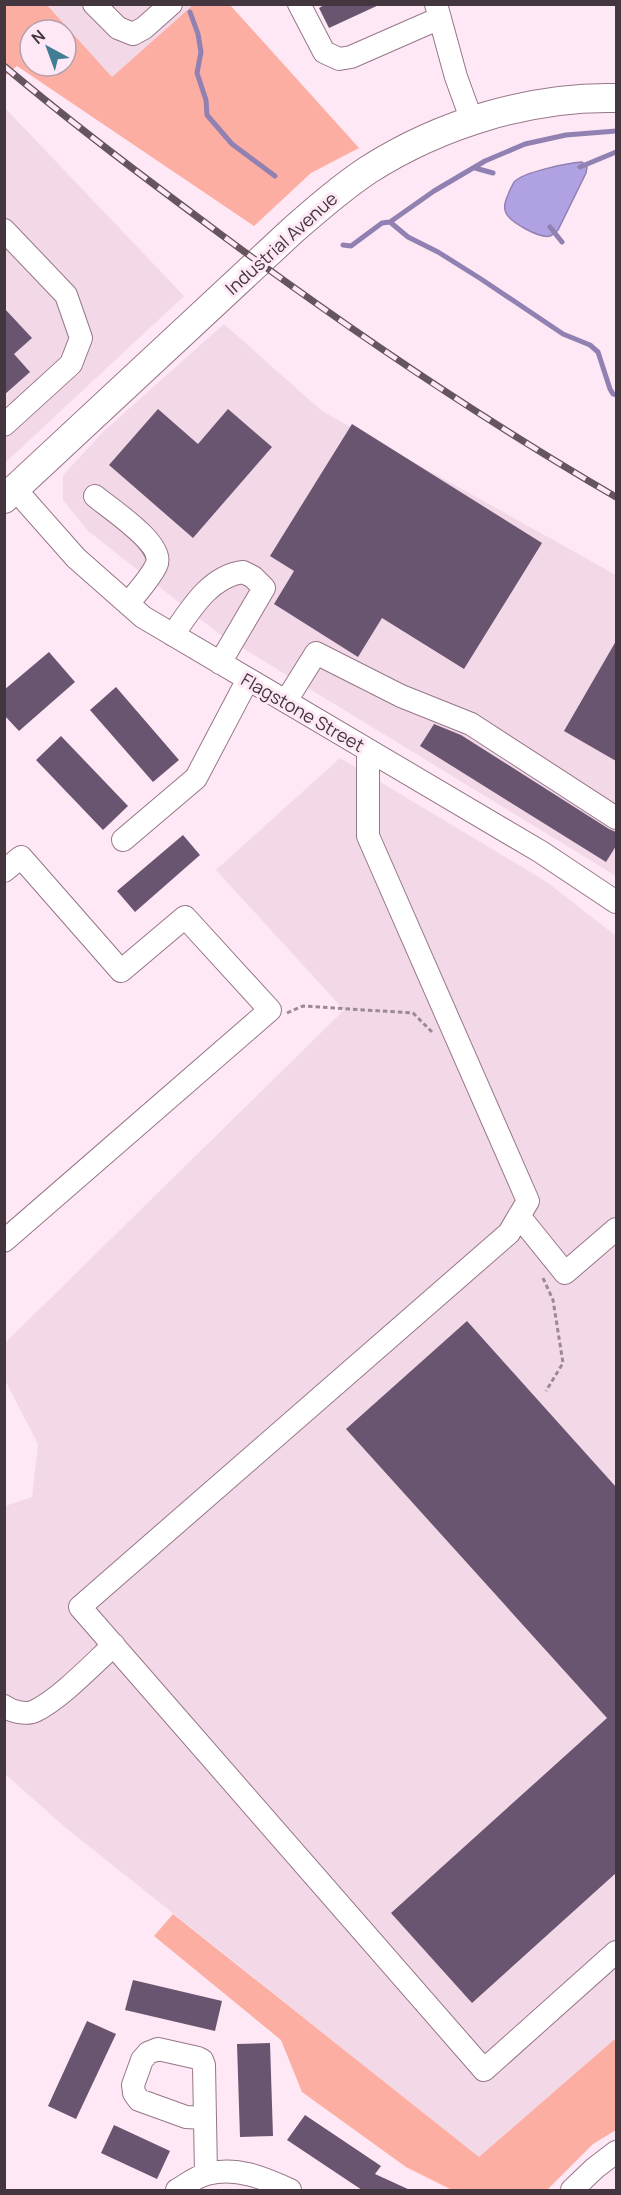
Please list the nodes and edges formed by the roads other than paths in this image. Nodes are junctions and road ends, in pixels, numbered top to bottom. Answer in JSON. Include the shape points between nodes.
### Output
{"nodes":[{"id":1,"x":94,"y":4,"type":"edge"},
{"id":2,"x":171,"y":4,"type":"edge"},
{"id":3,"x":298,"y":4,"type":"edge"},
{"id":4,"x":438,"y":11,"type":"edge"},
{"id":5,"x":616,"y":98,"type":"edge"},
{"id":6,"x":472,"y":121,"type":"junction"},
{"id":7,"x":4,"y":230,"type":"edge"},
{"id":8,"x":4,"y":425,"type":"edge"},
{"id":9,"x":10,"y":494,"type":"edge"},
{"id":10,"x":95,"y":496,"type":"dead end"},
{"id":11,"x":128,"y":604,"type":"junction"},
{"id":12,"x":173,"y":635,"type":"junction"},
{"id":13,"x":220,"y":663,"type":"junction"},
{"id":14,"x":248,"y":679,"type":"junction"},
{"id":15,"x":286,"y":701,"type":"junction"},
{"id":16,"x":368,"y":750,"type":"junction"},
{"id":17,"x":616,"y":818,"type":"edge"},
{"id":18,"x":123,"y":840,"type":"dead end"},
{"id":19,"x":4,"y":871,"type":"edge"},
{"id":20,"x":616,"y":902,"type":"edge"},
{"id":21,"x":519,"y":1216,"type":"junction"},
{"id":22,"x":616,"y":1229,"type":"edge"},
{"id":23,"x":4,"y":1241,"type":"edge"},
{"id":24,"x":114,"y":1645,"type":"junction"},
{"id":25,"x":4,"y":1706,"type":"edge"},
{"id":26,"x":616,"y":1952,"type":"edge"},
{"id":27,"x":205,"y":2118,"type":"dead end"},
{"id":28,"x":616,"y":2152,"type":"edge"},
{"id":29,"x":206,"y":2174,"type":"junction"},
{"id":30,"x":177,"y":2190,"type":"edge"},
{"id":31,"x":290,"y":2190,"type":"edge"},
{"id":32,"x":572,"y":2190,"type":"edge"}],
"edges":[{"from":1,"to":2,"type":"street","via":[[118,28],[133,34]]},
{"from":3,"to":4,"type":"street","via":[[324,52],[339,59],[351,57]]},
{"from":4,"to":6,"type":"street"},
{"from":5,"to":6,"type":"main road","name":"Industrial Avenue","via":[[545,104]]},
{"from":6,"to":9,"type":"main road","name":"Industrial Avenue","via":[[397,153],[337,192]]},
{"from":7,"to":8,"type":"street","via":[[66,295],[81,338],[71,364]]},
{"from":9,"to":11,"type":"street","name":"Flagstone Street"},
{"from":10,"to":11,"type":"street","via":[[157,551],[158,565]]},
{"from":11,"to":12,"type":"street","name":"Flagstone Street","via":[[143,618]]},
{"from":12,"to":13,"type":"street","name":"Flagstone Street"},
{"from":12,"to":13,"type":"street","via":[[195,603],[224,578],[243,572],[253,577],[264,588]]},
{"from":13,"to":14,"type":"street","name":"Flagstone Street"},
{"from":14,"to":15,"type":"street","name":"Flagstone Street"},
{"from":14,"to":18,"type":"street","via":[[196,778]]},
{"from":15,"to":16,"type":"street","name":"Flagstone Street"},
{"from":15,"to":17,"type":"street","via":[[316,653],[400,696],[471,724]]},
{"from":16,"to":20,"type":"street","name":"Flagstone Street","via":[[541,852]]},
{"from":16,"to":21,"type":"street","via":[[368,836],[528,1201]]},
{"from":19,"to":23,"type":"street","via":[[21,857],[121,971],[185,917],[270,1010]]},
{"from":21,"to":22,"type":"street","via":[[565,1273]]},
{"from":21,"to":24,"type":"street","via":[[509,1233],[81,1607]]},
{"from":24,"to":25,"type":"street","via":[[33,1712],[11,1711]]},
{"from":24,"to":26,"type":"street","via":[[484,2070]]},
{"from":27,"to":29,"type":"street"},
{"from":28,"to":32,"type":"street"},
{"from":29,"to":30,"type":"street"},
{"from":29,"to":31,"type":"street","via":[[258,2176]]}]}
